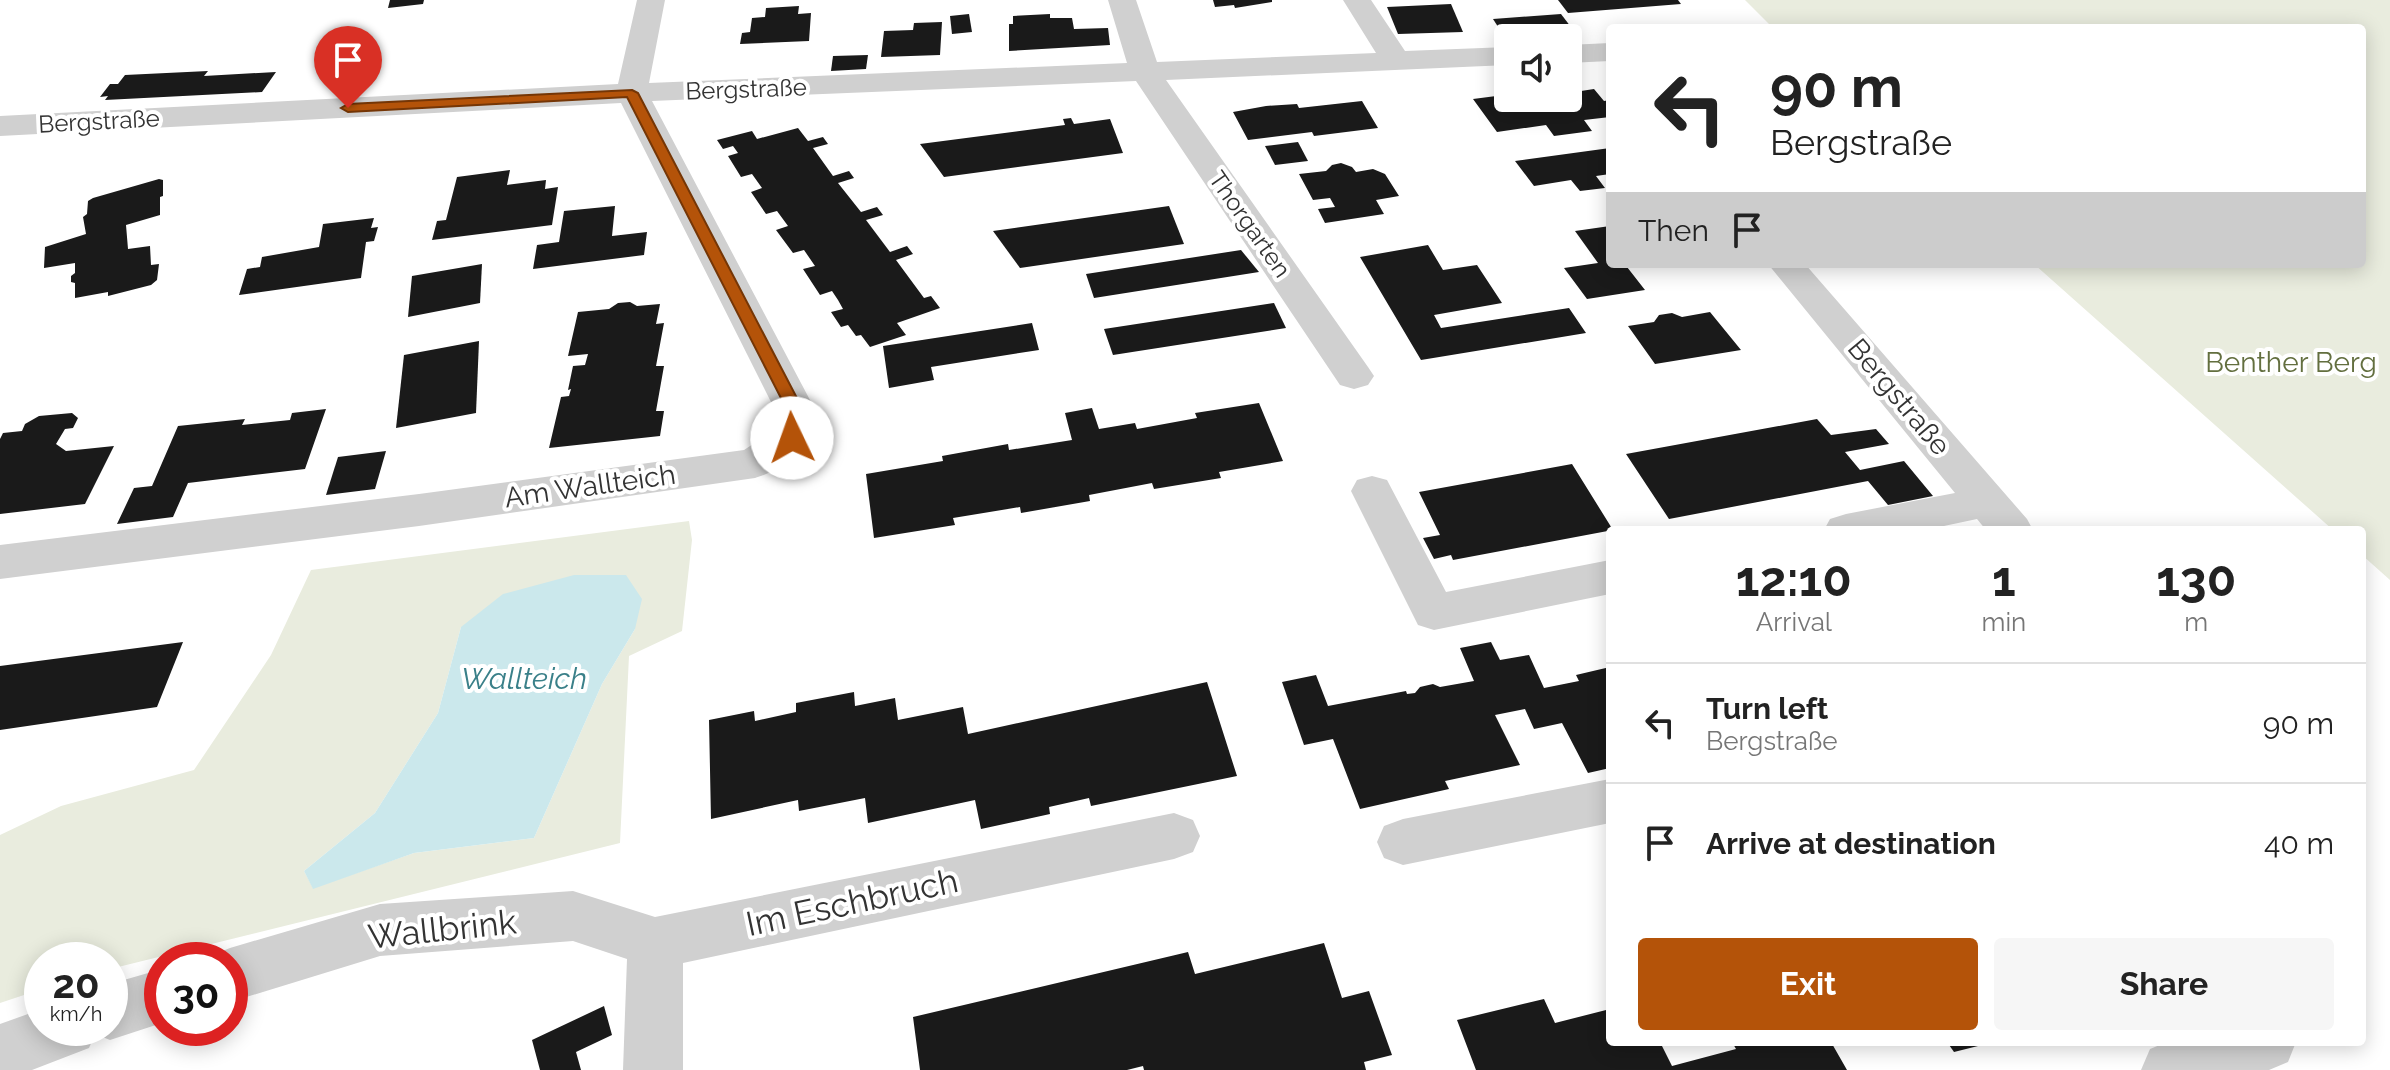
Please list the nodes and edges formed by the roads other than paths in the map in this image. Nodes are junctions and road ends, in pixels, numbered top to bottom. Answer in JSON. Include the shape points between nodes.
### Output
{"nodes":[{"id":1,"x":651,"y":0,"type":"edge"},
{"id":2,"x":1122,"y":0,"type":"edge"},
{"id":3,"x":1357,"y":0,"type":"edge"},
{"id":4,"x":1606,"y":53,"type":"edge"},
{"id":5,"x":1582,"y":54,"type":"edge"},
{"id":6,"x":1494,"y":56,"type":"edge"},
{"id":7,"x":1396,"y":60,"type":"junction"},
{"id":8,"x":1145,"y":72,"type":"junction"},
{"id":9,"x":632,"y":93,"type":"junction"},
{"id":10,"x":0,"y":126,"type":"edge"},
{"id":11,"x":1789,"y":268,"type":"edge"},
{"id":12,"x":1354,"y":376,"type":"dead end"},
{"id":13,"x":1372,"y":491,"type":"dead end"},
{"id":14,"x":1999,"y":516,"type":"edge"},
{"id":15,"x":1890,"y":526,"type":"edge"},
{"id":16,"x":0,"y":562,"type":"edge"},
{"id":17,"x":1606,"y":578,"type":"edge"},
{"id":18,"x":1606,"y":802,"type":"edge"},
{"id":19,"x":1174,"y":836,"type":"dead end"},
{"id":20,"x":1403,"y":842,"type":"dead end"},
{"id":21,"x":655,"y":943,"type":"junction"},
{"id":22,"x":248,"y":970,"type":"edge"},
{"id":23,"x":24,"y":1044,"type":"edge"},
{"id":24,"x":2253,"y":1046,"type":"edge"},
{"id":25,"x":0,"y":1053,"type":"edge"},
{"id":26,"x":653,"y":1070,"type":"edge"},
{"id":27,"x":2171,"y":1070,"type":"edge"}],
"edges":[{"from":1,"to":9,"type":"street"},
{"from":2,"to":8,"type":"street","name":"Thorgarten"},
{"from":3,"to":7,"type":"street"},
{"from":4,"to":5,"type":"street"},
{"from":6,"to":7,"type":"street","name":"Bergstraße"},
{"from":7,"to":8,"type":"street","name":"Bergstraße"},
{"from":8,"to":9,"type":"street","name":"Bergstraße"},
{"from":8,"to":12,"type":"street","name":"Thorgarten"},
{"from":9,"to":10,"type":"street","name":"Bergstraße"},
{"from":9,"to":16,"type":"street","name":"Am Wallteich","via":[[791,402],[792,438],[755,463]]},
{"from":11,"to":14,"type":"street","name":"Bergstraße"},
{"from":13,"to":17,"type":"street","via":[[1434,612]]},
{"from":14,"to":15,"type":"street"},
{"from":18,"to":20,"type":"street"},
{"from":19,"to":21,"type":"street","name":"Im Eschbruch"},
{"from":21,"to":22,"type":"street","name":"Wallbrink","via":[[573,916],[380,930]]},
{"from":21,"to":26,"type":"street"},
{"from":23,"to":25,"type":"street"},
{"from":24,"to":27,"type":"street"}]}
